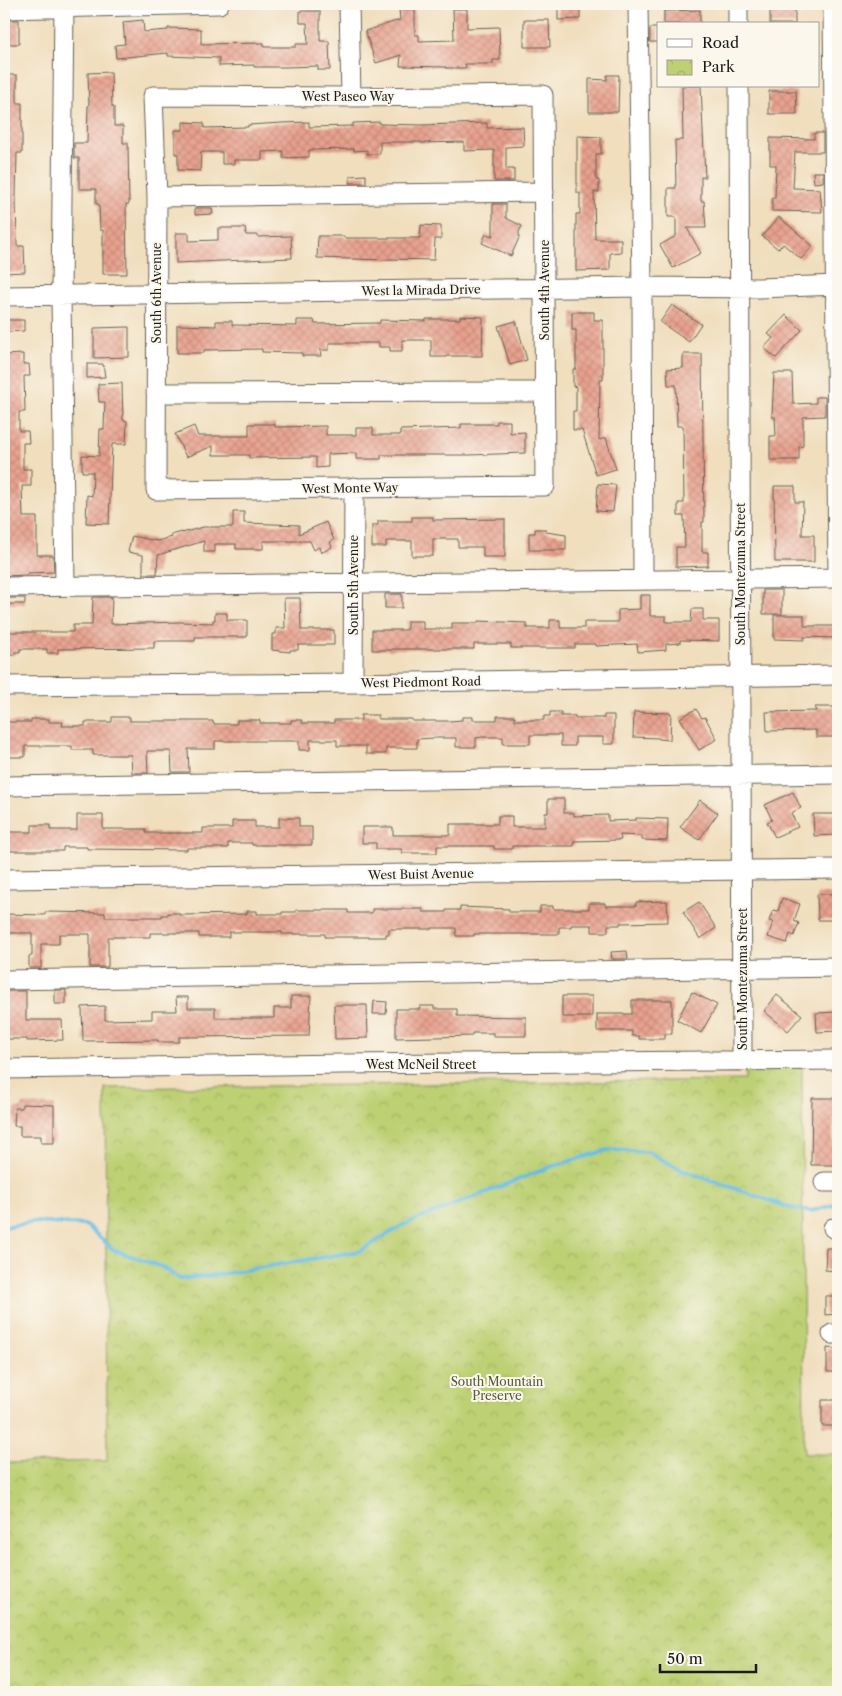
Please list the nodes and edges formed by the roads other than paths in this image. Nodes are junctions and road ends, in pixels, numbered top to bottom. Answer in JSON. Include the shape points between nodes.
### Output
{"nodes":[{"id":1,"x":219,"y":4,"type":"edge"},
{"id":2,"x":349,"y":4,"type":"edge"},
{"id":3,"x":638,"y":4,"type":"edge"},
{"id":4,"x":738,"y":4,"type":"edge"},
{"id":5,"x":833,"y":4,"type":"edge"},
{"id":6,"x":64,"y":6,"type":"edge"},
{"id":7,"x":4,"y":9,"type":"edge"},
{"id":8,"x":738,"y":22,"type":"edge"},
{"id":9,"x":738,"y":88,"type":"edge"},
{"id":10,"x":543,"y":95,"type":"joint"},
{"id":11,"x":153,"y":96,"type":"joint"},
{"id":12,"x":351,"y":97,"type":"junction"},
{"id":13,"x":544,"y":192,"type":"junction"},
{"id":14,"x":157,"y":197,"type":"junction"},
{"id":15,"x":837,"y":285,"type":"edge"},
{"id":16,"x":642,"y":287,"type":"junction"},
{"id":17,"x":740,"y":288,"type":"junction"},
{"id":18,"x":544,"y":289,"type":"junction"},
{"id":19,"x":156,"y":293,"type":"junction"},
{"id":20,"x":61,"y":295,"type":"junction"},
{"id":21,"x":4,"y":296,"type":"edge"},
{"id":22,"x":544,"y":392,"type":"junction"},
{"id":23,"x":156,"y":393,"type":"junction"},
{"id":24,"x":545,"y":486,"type":"joint"},
{"id":25,"x":354,"y":488,"type":"junction"},
{"id":26,"x":156,"y":490,"type":"joint"},
{"id":27,"x":740,"y":578,"type":"junction"},
{"id":28,"x":838,"y":578,"type":"edge"},
{"id":29,"x":643,"y":580,"type":"junction"},
{"id":30,"x":353,"y":583,"type":"junction"},
{"id":31,"x":65,"y":586,"type":"junction"},
{"id":32,"x":4,"y":587,"type":"edge"},
{"id":33,"x":838,"y":675,"type":"edge"},
{"id":34,"x":741,"y":677,"type":"junction"},
{"id":35,"x":353,"y":683,"type":"junction"},
{"id":36,"x":4,"y":686,"type":"edge"},
{"id":37,"x":838,"y":774,"type":"edge"},
{"id":38,"x":741,"y":776,"type":"junction"},
{"id":39,"x":4,"y":786,"type":"edge"},
{"id":40,"x":838,"y":870,"type":"edge"},
{"id":41,"x":742,"y":871,"type":"junction"},
{"id":42,"x":4,"y":879,"type":"edge"},
{"id":43,"x":838,"y":967,"type":"edge"},
{"id":44,"x":742,"y":968,"type":"junction"},
{"id":45,"x":4,"y":980,"type":"edge"},
{"id":46,"x":838,"y":1060,"type":"edge"},
{"id":47,"x":742,"y":1061,"type":"junction"},
{"id":48,"x":4,"y":1069,"type":"edge"}],
"edges":[{"from":1,"to":6,"type":"street"},
{"from":2,"to":12,"type":"street"},
{"from":3,"to":16,"type":"street"},
{"from":4,"to":8,"type":"street"},
{"from":5,"to":15,"type":"street"},
{"from":6,"to":7,"type":"street"},
{"from":6,"to":20,"type":"street"},
{"from":9,"to":17,"type":"street","name":"South Montezuma Street"},
{"from":10,"to":12,"type":"street","name":"West Paseo Way"},
{"from":10,"to":13,"type":"street","name":"South 4th Avenue"},
{"from":11,"to":12,"type":"street","name":"West Paseo Way"},
{"from":11,"to":14,"type":"street","name":"South 6th Avenue"},
{"from":13,"to":14,"type":"street"},
{"from":13,"to":18,"type":"street","name":"South 4th Avenue"},
{"from":14,"to":19,"type":"street","name":"South 6th Avenue"},
{"from":15,"to":17,"type":"street","name":"West la Mirada Drive"},
{"from":15,"to":28,"type":"street"},
{"from":16,"to":17,"type":"street","name":"West la Mirada Drive"},
{"from":16,"to":18,"type":"street","name":"West la Mirada Drive"},
{"from":16,"to":29,"type":"street"},
{"from":17,"to":27,"type":"street","name":"South Montezuma Street"},
{"from":18,"to":19,"type":"street","name":"West la Mirada Drive"},
{"from":18,"to":22,"type":"street","name":"South 4th Avenue"},
{"from":19,"to":20,"type":"street","name":"West la Mirada Drive"},
{"from":19,"to":23,"type":"street","name":"South 6th Avenue"},
{"from":20,"to":21,"type":"street","name":"West la Mirada Drive"},
{"from":20,"to":31,"type":"street"},
{"from":22,"to":23,"type":"street"},
{"from":22,"to":24,"type":"street","name":"South 4th Avenue"},
{"from":23,"to":26,"type":"street","name":"South 6th Avenue"},
{"from":24,"to":25,"type":"street","name":"West Monte Way"},
{"from":25,"to":26,"type":"street","name":"West Monte Way"},
{"from":25,"to":30,"type":"street","name":"South 5th Avenue"},
{"from":27,"to":28,"type":"street"},
{"from":27,"to":29,"type":"street"},
{"from":27,"to":34,"type":"street","name":"South Montezuma Street"},
{"from":29,"to":30,"type":"street"},
{"from":30,"to":31,"type":"street"},
{"from":30,"to":35,"type":"street","name":"South 5th Avenue"},
{"from":31,"to":32,"type":"street"},
{"from":33,"to":34,"type":"street","name":"West Piedmont Road"},
{"from":34,"to":35,"type":"street","name":"West Piedmont Road"},
{"from":34,"to":38,"type":"street","name":"South Montezuma Street"},
{"from":35,"to":36,"type":"street","name":"West Piedmont Road"},
{"from":37,"to":38,"type":"street"},
{"from":38,"to":39,"type":"street"},
{"from":38,"to":41,"type":"street","name":"South Montezuma Street"},
{"from":40,"to":41,"type":"street","name":"West Buist Avenue"},
{"from":41,"to":42,"type":"street","name":"West Buist Avenue"},
{"from":41,"to":44,"type":"street","name":"South Montezuma Street"},
{"from":43,"to":44,"type":"street"},
{"from":44,"to":45,"type":"street"},
{"from":44,"to":47,"type":"street","name":"South Montezuma Street"},
{"from":46,"to":47,"type":"street","name":"West McNeil Street"},
{"from":47,"to":48,"type":"street","name":"West McNeil Street"}]}
